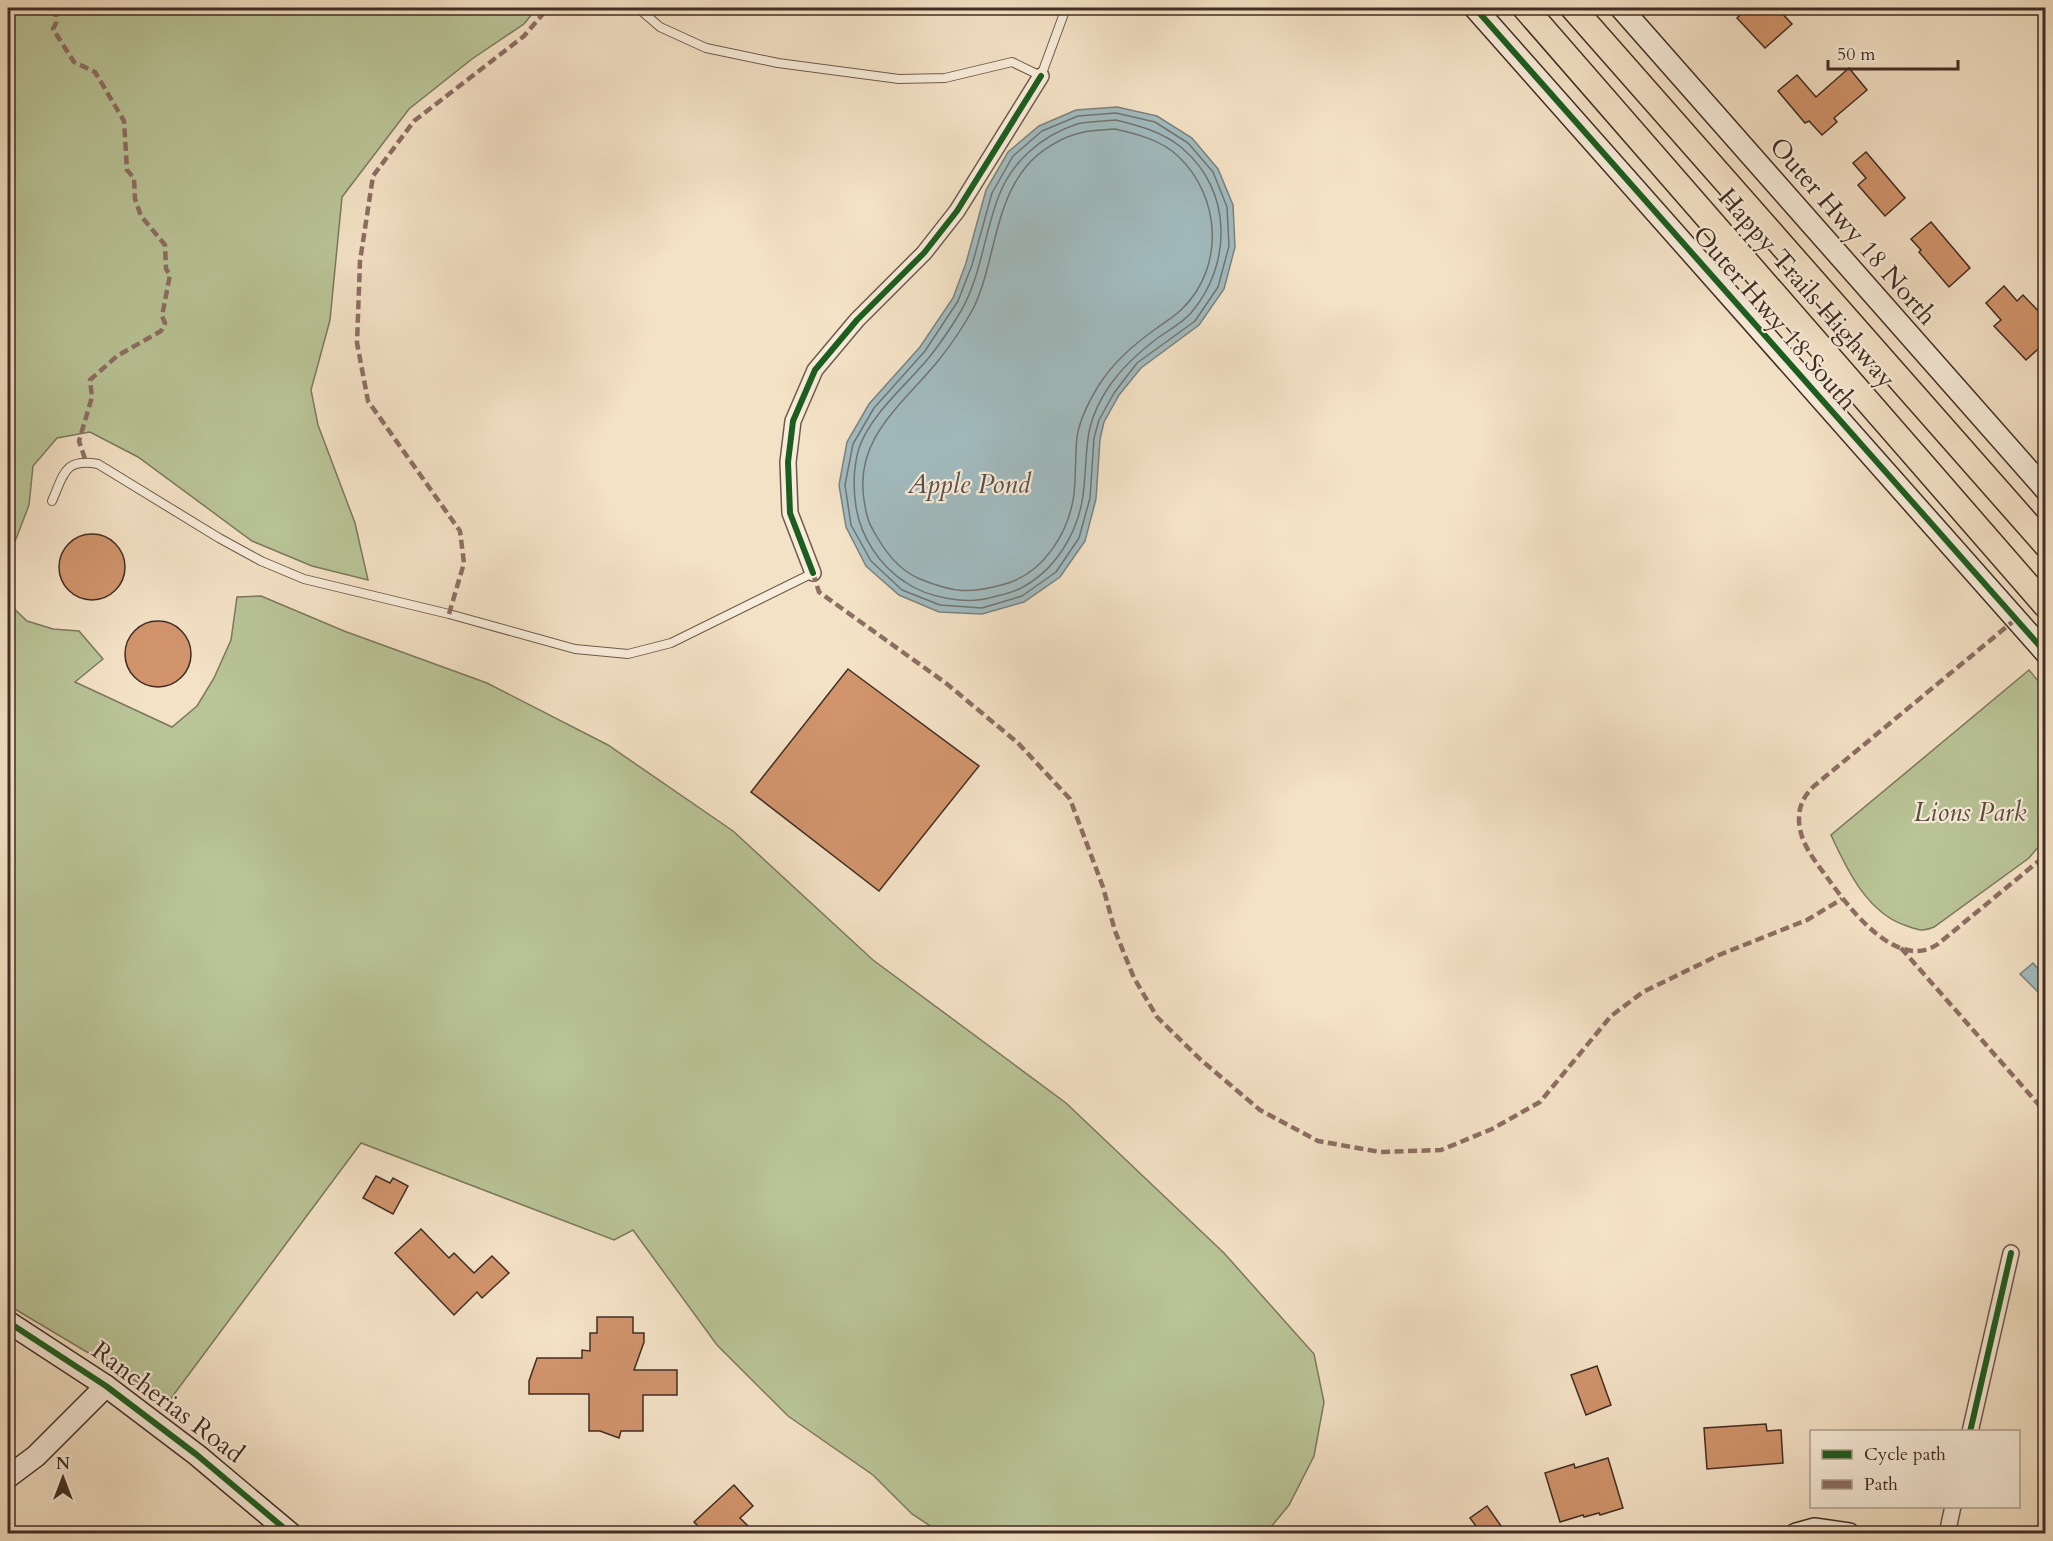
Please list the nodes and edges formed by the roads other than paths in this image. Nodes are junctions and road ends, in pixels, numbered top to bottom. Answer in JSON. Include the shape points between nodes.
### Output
{"nodes":[{"id":1,"x":638,"y":8,"type":"edge"},
{"id":2,"x":1066,"y":8,"type":"edge"},
{"id":3,"x":1475,"y":8,"type":"edge"},
{"id":4,"x":1525,"y":8,"type":"edge"},
{"id":5,"x":1573,"y":8,"type":"edge"},
{"id":6,"x":1621,"y":8,"type":"edge"},
{"id":7,"x":1041,"y":76,"type":"junction"},
{"id":8,"x":2046,"y":490,"type":"edge"},
{"id":9,"x":52,"y":501,"type":"dead end"},
{"id":10,"x":2046,"y":545,"type":"edge"},
{"id":11,"x":813,"y":573,"type":"joint"},
{"id":12,"x":2046,"y":606,"type":"edge"},
{"id":13,"x":2046,"y":653,"type":"edge"},
{"id":14,"x":2011,"y":1252,"type":"dead end"},
{"id":15,"x":8,"y":1322,"type":"edge"},
{"id":16,"x":106,"y":1386,"type":"junction"},
{"id":17,"x":1970,"y":1430,"type":"edge"},
{"id":18,"x":8,"y":1477,"type":"edge"},
{"id":19,"x":1953,"y":1508,"type":"edge"},
{"id":20,"x":291,"y":1533,"type":"edge"},
{"id":21,"x":1796,"y":1533,"type":"edge"},
{"id":22,"x":1850,"y":1533,"type":"edge"},
{"id":23,"x":1947,"y":1533,"type":"edge"}],
"edges":[{"from":1,"to":7,"type":"lane","via":[[660,27],[706,48],[778,63],[899,79],[945,78],[1011,62]]},
{"from":2,"to":7,"type":"lane"},
{"from":3,"to":13,"type":"street","name":"Outer Hwy 18 South"},
{"from":4,"to":12,"type":"main road","name":"Happy Trails Highway"},
{"from":5,"to":10,"type":"main road","name":"Happy Trails Highway"},
{"from":6,"to":8,"type":"street","name":"Outer Hwy 18 North"},
{"from":7,"to":11,"type":"street","via":[[957,211],[924,253],[814,370],[793,422],[788,462],[790,513]]},
{"from":9,"to":11,"type":"lane","via":[[68,468],[81,461],[98,464],[219,538],[304,579],[575,649],[628,654],[671,644]]},
{"from":14,"to":17,"type":"street"},
{"from":15,"to":16,"type":"street","name":"Rancherias Road"},
{"from":16,"to":18,"type":"street","via":[[36,1456]]},
{"from":16,"to":20,"type":"street","name":"Rancherias Road"},
{"from":19,"to":23,"type":"street"},
{"from":21,"to":22,"type":"street","via":[[1814,1529]]}]}
